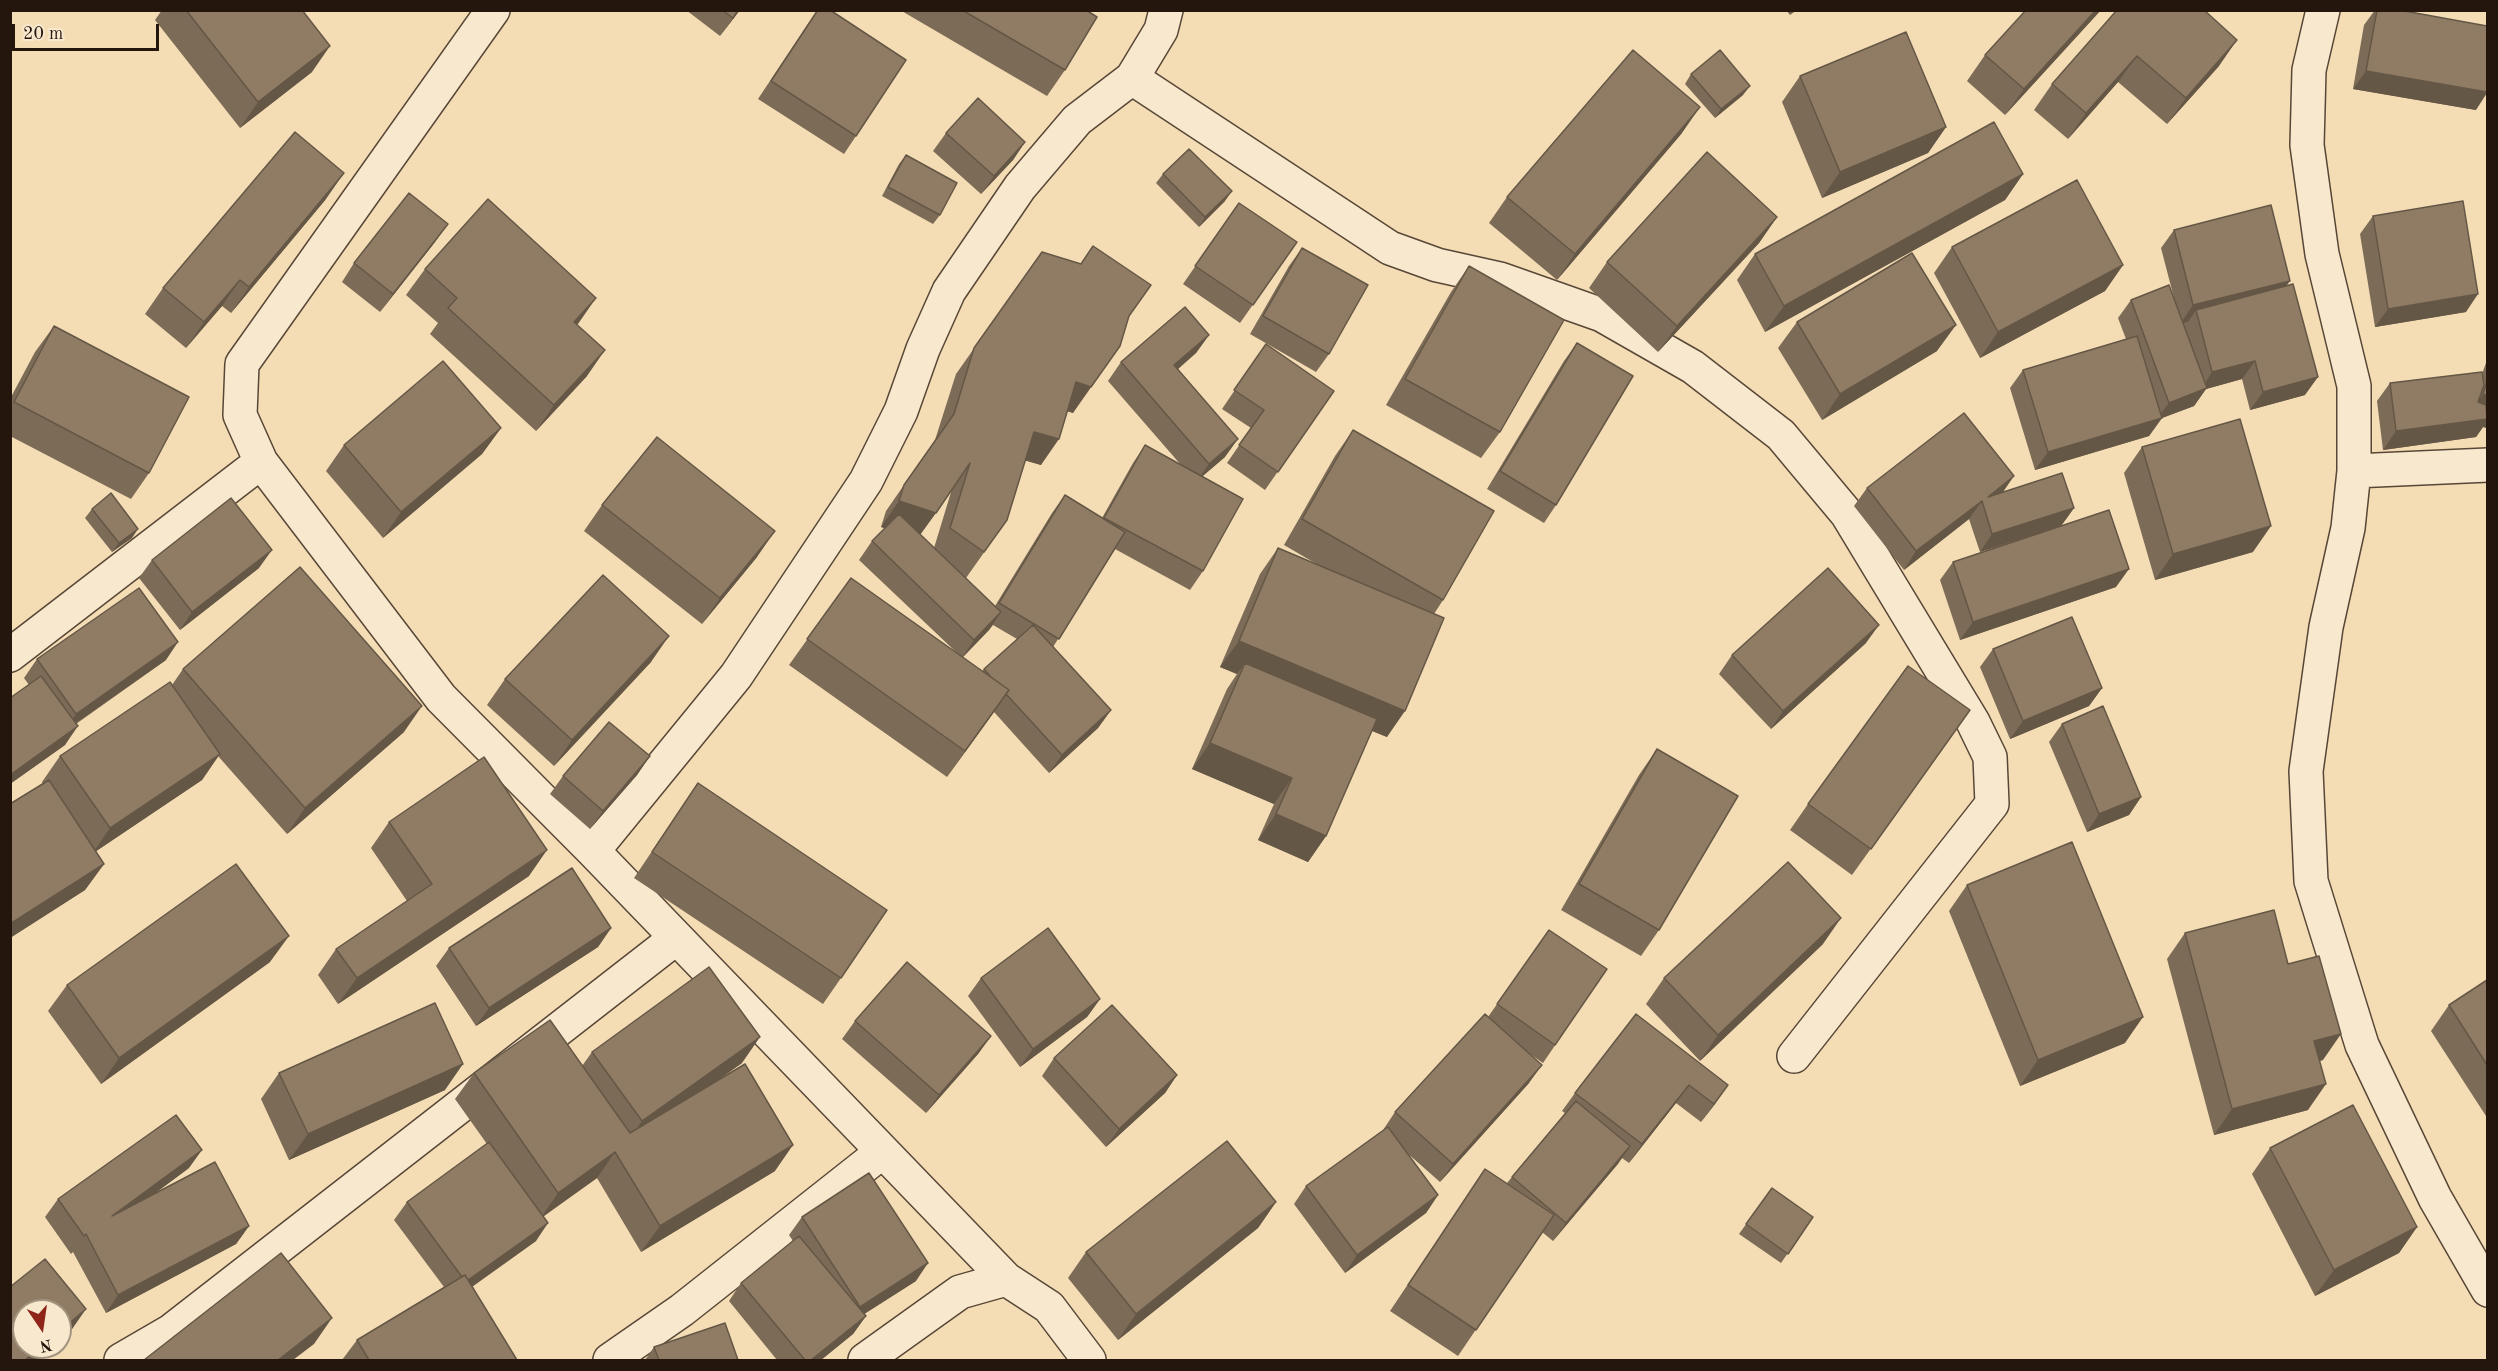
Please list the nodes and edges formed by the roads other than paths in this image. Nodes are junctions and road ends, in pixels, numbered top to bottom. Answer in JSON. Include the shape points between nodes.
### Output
{"nodes":[{"id":1,"x":493,"y":10,"type":"edge"},
{"id":2,"x":1166,"y":10,"type":"edge"},
{"id":3,"x":2323,"y":10,"type":"edge"},
{"id":4,"x":1132,"y":78,"type":"junction"},
{"id":5,"x":261,"y":462,"type":"junction"},
{"id":6,"x":2487,"y":465,"type":"edge"},
{"id":7,"x":2354,"y":471,"type":"junction"},
{"id":8,"x":10,"y":655,"type":"edge"},
{"id":9,"x":593,"y":850,"type":"junction"},
{"id":10,"x":676,"y":938,"type":"junction"},
{"id":11,"x":1794,"y":1056,"type":"dead end"},
{"id":12,"x":882,"y":1152,"type":"junction"},
{"id":13,"x":1006,"y":1279,"type":"junction"},
{"id":14,"x":2487,"y":1290,"type":"edge"},
{"id":15,"x":121,"y":1360,"type":"edge"},
{"id":16,"x":610,"y":1360,"type":"edge"},
{"id":17,"x":865,"y":1360,"type":"edge"},
{"id":18,"x":1089,"y":1360,"type":"edge"}],
"edges":[{"from":1,"to":5,"type":"street","via":[[242,364],[240,415]]},
{"from":2,"to":4,"type":"street","via":[[1161,30]]},
{"from":3,"to":7,"type":"street","via":[[2309,70],[2307,145],[2322,254],[2354,386]]},
{"from":4,"to":9,"type":"street","via":[[1077,120],[1020,187],[949,291],[901,411],[866,481],[736,676]]},
{"from":4,"to":11,"type":"street","via":[[1390,248],[1437,265],[1500,279],[1602,315],[1693,367],[1781,435],[1847,514],[1973,722],[1990,757],[1992,804]]},
{"from":5,"to":8,"type":"street"},
{"from":5,"to":9,"type":"street","via":[[441,698]]},
{"from":6,"to":7,"type":"street"},
{"from":7,"to":14,"type":"street","via":[[2348,528],[2326,627],[2306,771],[2311,881],[2362,1045],[2435,1198]]},
{"from":9,"to":10,"type":"street"},
{"from":10,"to":12,"type":"street"},
{"from":10,"to":15,"type":"street","via":[[171,1331]]},
{"from":12,"to":13,"type":"street"},
{"from":12,"to":16,"type":"street","via":[[682,1310]]},
{"from":13,"to":17,"type":"street","via":[[960,1292]]},
{"from":13,"to":18,"type":"street","via":[[1049,1307]]}]}
